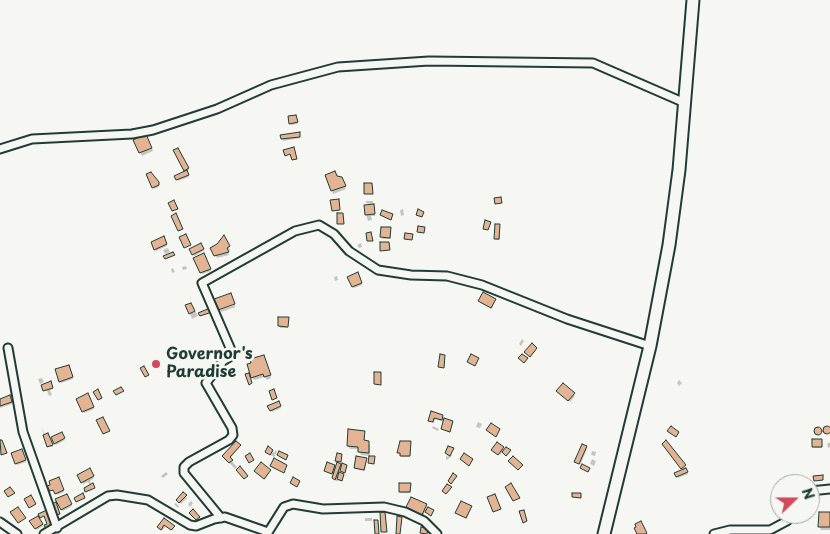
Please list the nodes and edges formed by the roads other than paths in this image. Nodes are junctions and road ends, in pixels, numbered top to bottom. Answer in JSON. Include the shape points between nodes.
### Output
{"nodes":[{"id":1,"x":693,"y":0,"type":"edge"},
{"id":2,"x":685,"y":103,"type":"junction"},
{"id":3,"x":0,"y":149,"type":"edge"},
{"id":4,"x":650,"y":346,"type":"junction"},
{"id":5,"x":8,"y":348,"type":"dead end"},
{"id":6,"x":222,"y":518,"type":"junction"},
{"id":7,"x":0,"y":522,"type":"edge"},
{"id":8,"x":781,"y":524,"type":"edge"},
{"id":9,"x":57,"y":528,"type":"junction"},
{"id":10,"x":268,"y":533,"type":"edge"},
{"id":11,"x":16,"y":534,"type":"edge"},
{"id":12,"x":44,"y":534,"type":"edge"},
{"id":13,"x":437,"y":534,"type":"edge"},
{"id":14,"x":604,"y":534,"type":"edge"},
{"id":15,"x":714,"y":534,"type":"edge"}],
"edges":[{"from":1,"to":2,"type":"main road"},
{"from":2,"to":3,"type":"street","via":[[593,63],[429,60],[338,66],[271,85],[217,109],[153,130],[32,139]]},
{"from":2,"to":4,"type":"main road","via":[[669,245]]},
{"from":4,"to":6,"type":"street","via":[[567,319],[482,285],[447,276],[378,270],[319,225],[294,231],[202,283],[231,350],[231,356],[206,383],[233,435],[189,462],[184,473]]},
{"from":4,"to":14,"type":"main road"},
{"from":5,"to":9,"type":"street","via":[[23,432]]},
{"from":6,"to":9,"type":"street","via":[[190,525],[148,500],[108,496]]},
{"from":6,"to":10,"type":"street","via":[[237,520]]},
{"from":7,"to":11,"type":"street"},
{"from":8,"to":15,"type":"street","via":[[770,530],[730,530]]},
{"from":9,"to":12,"type":"street"},
{"from":10,"to":13,"type":"street","via":[[284,507],[293,504],[323,509],[384,507],[405,512],[424,522]]}]}
